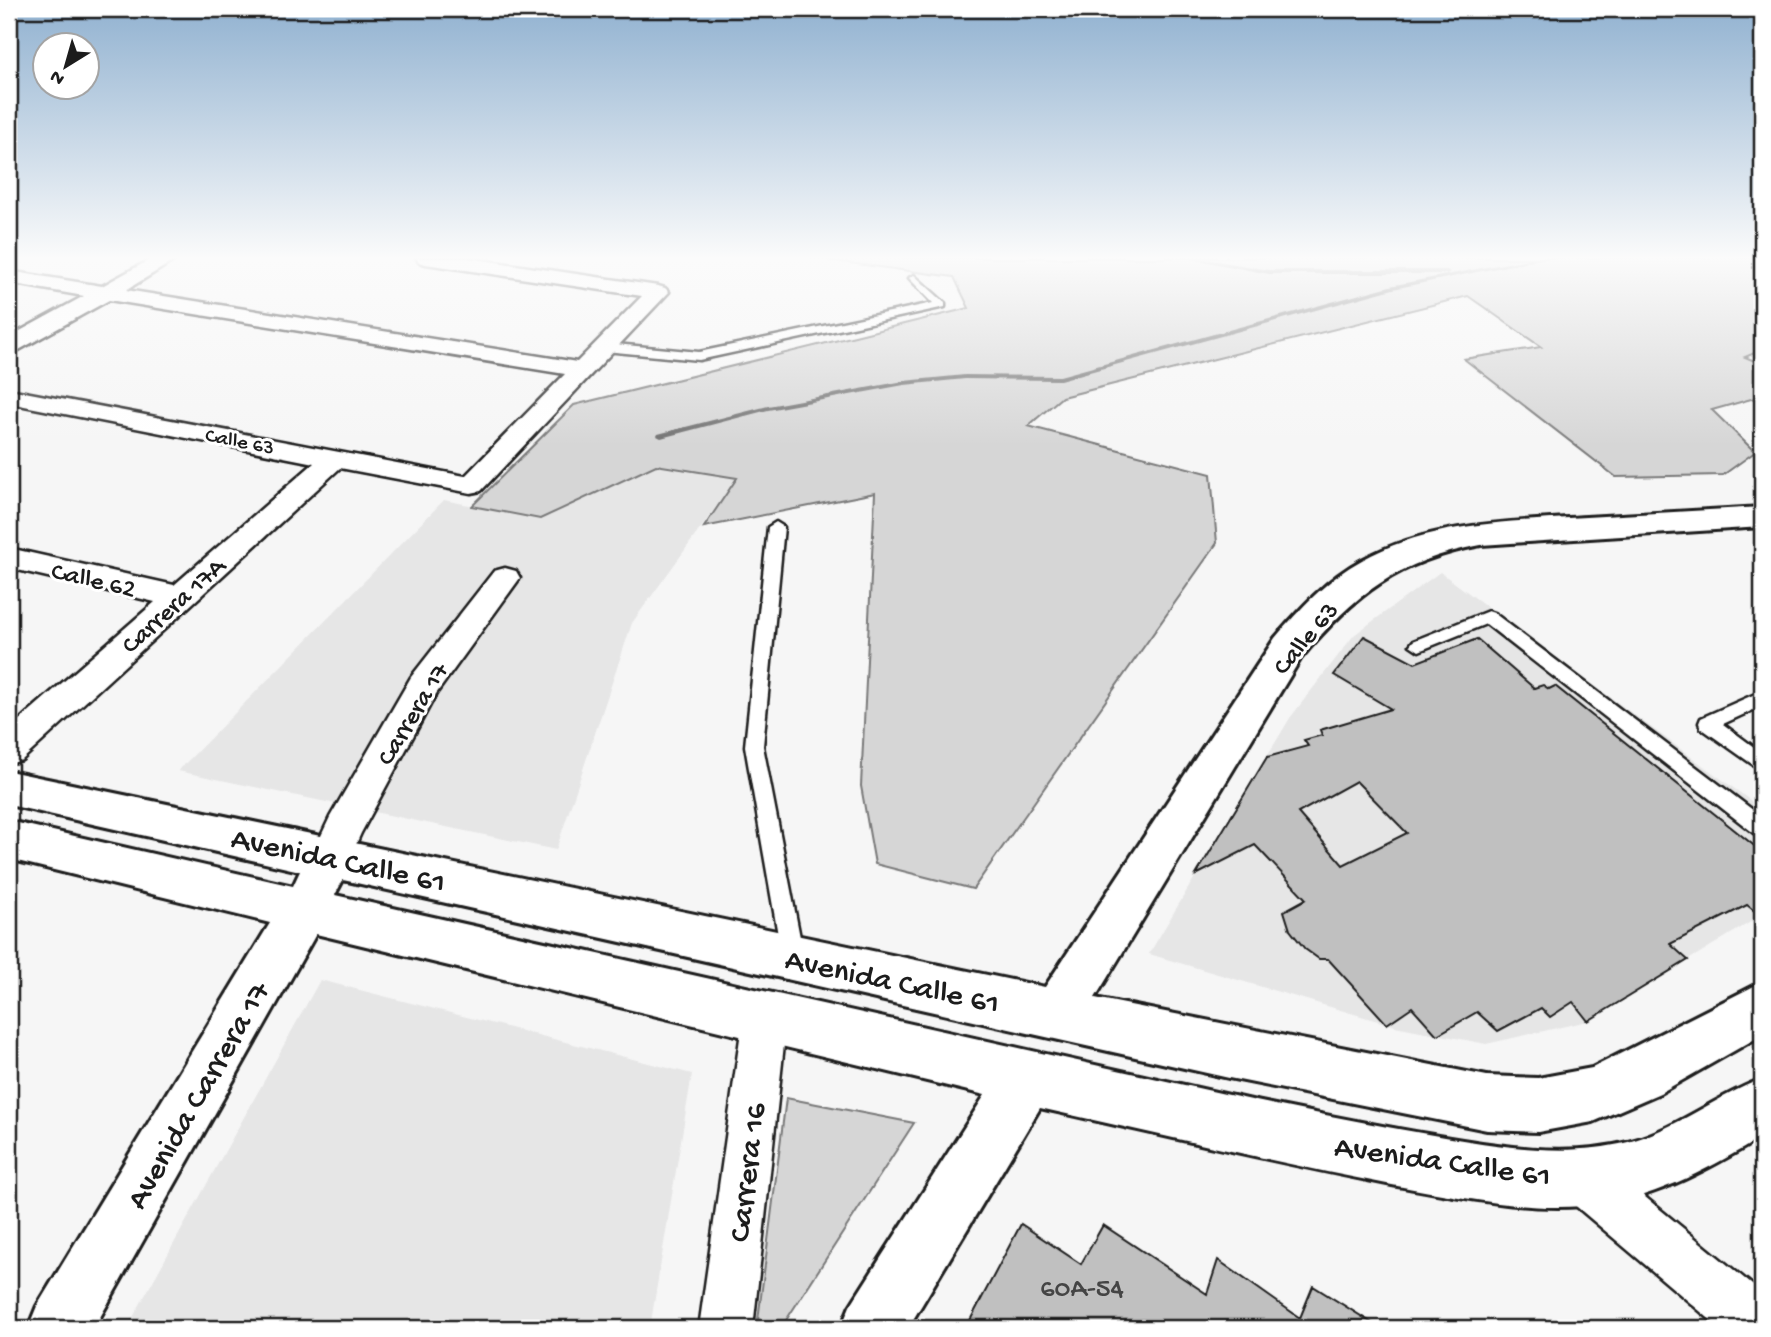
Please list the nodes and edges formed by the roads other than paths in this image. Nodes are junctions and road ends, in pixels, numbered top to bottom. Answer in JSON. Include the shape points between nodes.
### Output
{"nodes":[{"id":1,"x":55,"y":320,"type":"edge"},
{"id":2,"x":275,"y":320,"type":"edge"},
{"id":3,"x":631,"y":320,"type":"edge"},
{"id":4,"x":868,"y":320,"type":"edge"},
{"id":5,"x":9,"y":346,"type":"edge"},
{"id":6,"x":605,"y":347,"type":"junction"},
{"id":7,"x":582,"y":370,"type":"junction"},
{"id":8,"x":9,"y":396,"type":"edge"},
{"id":9,"x":335,"y":458,"type":"junction"},
{"id":10,"x":1762,"y":516,"type":"edge"},
{"id":11,"x":776,"y":527,"type":"dead end"},
{"id":12,"x":9,"y":558,"type":"edge"},
{"id":13,"x":505,"y":578,"type":"dead end"},
{"id":14,"x":180,"y":597,"type":"junction"},
{"id":15,"x":1419,"y":645,"type":"dead end"},
{"id":16,"x":1762,"y":698,"type":"edge"},
{"id":17,"x":9,"y":750,"type":"edge"},
{"id":18,"x":1762,"y":763,"type":"edge"},
{"id":19,"x":9,"y":788,"type":"edge"},
{"id":20,"x":1762,"y":828,"type":"edge"},
{"id":21,"x":9,"y":840,"type":"edge"},
{"id":22,"x":331,"y":857,"type":"junction"},
{"id":23,"x":305,"y":909,"type":"junction"},
{"id":24,"x":793,"y":958,"type":"junction"},
{"id":25,"x":1762,"y":1007,"type":"edge"},
{"id":26,"x":1056,"y":1015,"type":"junction"},
{"id":27,"x":765,"y":1017,"type":"junction"},
{"id":28,"x":1027,"y":1078,"type":"junction"},
{"id":29,"x":1762,"y":1106,"type":"edge"},
{"id":30,"x":1582,"y":1178,"type":"junction"},
{"id":31,"x":59,"y":1328,"type":"edge"},
{"id":32,"x":726,"y":1328,"type":"edge"},
{"id":33,"x":872,"y":1328,"type":"edge"},
{"id":34,"x":1762,"y":1328,"type":"edge"}],
"edges":[{"from":1,"to":5,"type":"street"},
{"from":2,"to":7,"type":"street"},
{"from":3,"to":6,"type":"street"},
{"from":4,"to":6,"type":"lane","via":[[699,356]]},
{"from":6,"to":7,"type":"street"},
{"from":7,"to":9,"type":"street","name":"Calle 63","via":[[471,485]]},
{"from":8,"to":9,"type":"street","name":"Calle 63"},
{"from":9,"to":14,"type":"street","name":"Carrera 17A"},
{"from":10,"to":26,"type":"main road","name":"Calle 63","via":[[1442,539],[1408,550],[1367,572],[1317,613],[1288,648]]},
{"from":11,"to":24,"type":"lane","via":[[754,746]]},
{"from":12,"to":14,"type":"street","name":"Calle 62"},
{"from":13,"to":22,"type":"street","name":"Carrera 17","via":[[423,687]]},
{"from":14,"to":17,"type":"street","name":"Carrera 17A"},
{"from":15,"to":20,"type":"lane","via":[[1488,617]]},
{"from":16,"to":18,"type":"lane","via":[[1708,723]]},
{"from":19,"to":22,"type":"main road","name":"Avenida Calle 61"},
{"from":21,"to":23,"type":"main road","name":"Avenida Calle 61"},
{"from":22,"to":23,"type":"main road","name":"Avenida Carrera 17"},
{"from":22,"to":24,"type":"main road","name":"Avenida Calle 61"},
{"from":23,"to":27,"type":"main road","name":"Avenida Calle 61"},
{"from":23,"to":31,"type":"main road","name":"Avenida Carrera 17"},
{"from":24,"to":26,"type":"main road","name":"Avenida Calle 61"},
{"from":25,"to":26,"type":"main road","name":"Avenida Calle 61","via":[[1641,1074],[1593,1095],[1538,1104],[1487,1103]]},
{"from":27,"to":28,"type":"main road","name":"Avenida Calle 61"},
{"from":27,"to":32,"type":"street","name":"Carrera 16"},
{"from":28,"to":30,"type":"main road","name":"Avenida Calle 61","via":[[1373,1153],[1527,1177]]},
{"from":28,"to":33,"type":"main road"},
{"from":29,"to":30,"type":"main road","name":"Avenida Calle 61","via":[[1681,1153],[1635,1169]]},
{"from":30,"to":34,"type":"street"}]}
